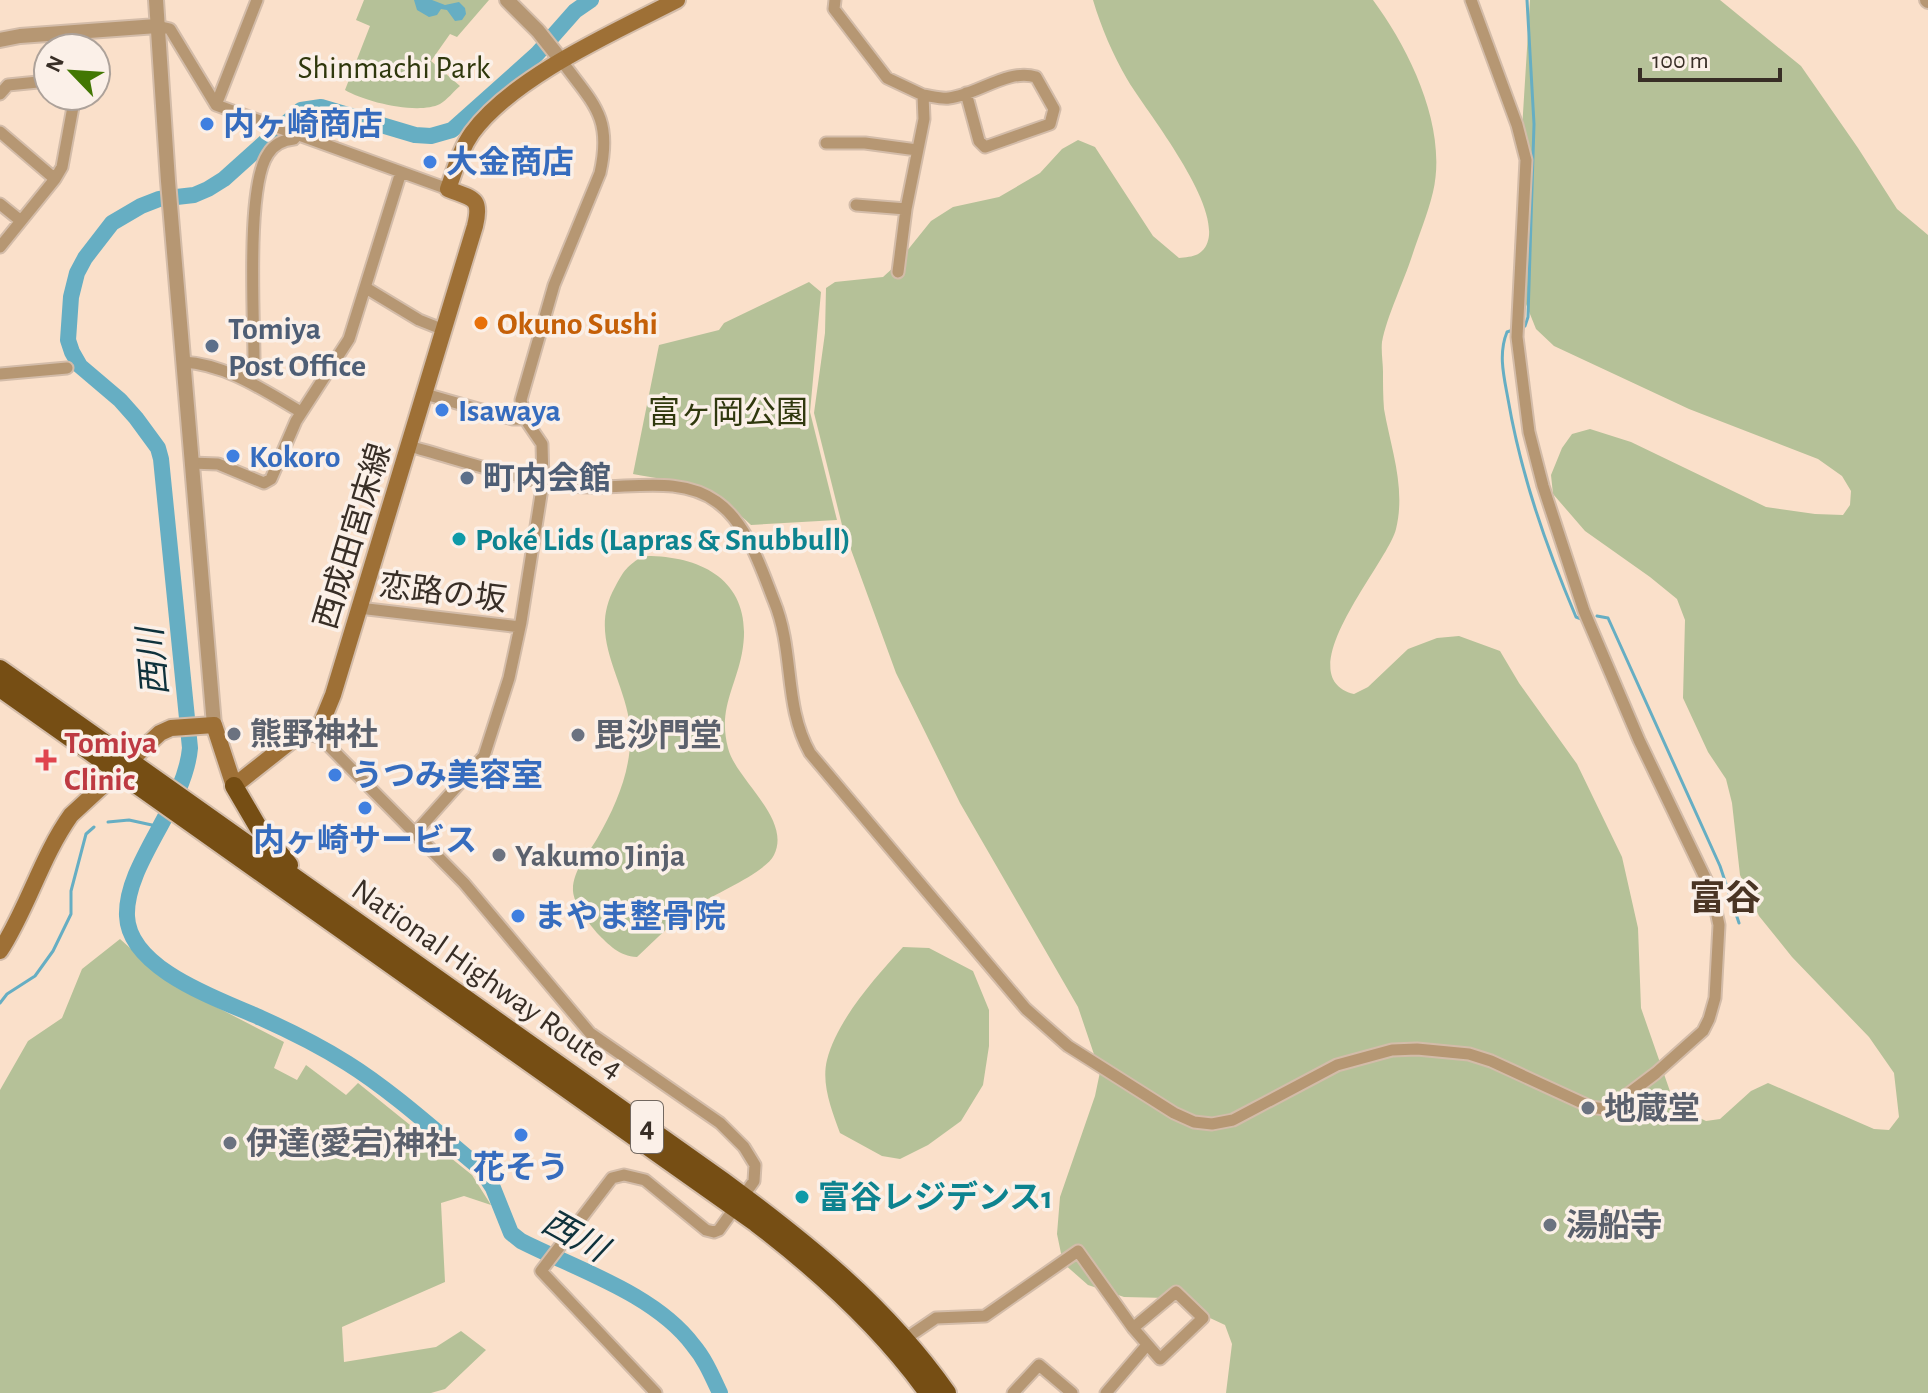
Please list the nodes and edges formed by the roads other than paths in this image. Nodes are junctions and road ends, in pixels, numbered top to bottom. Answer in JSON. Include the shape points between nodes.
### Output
{"nodes":[{"id":1,"x":156,"y":0,"type":"edge"},
{"id":2,"x":257,"y":0,"type":"edge"},
{"id":3,"x":507,"y":0,"type":"edge"},
{"id":4,"x":677,"y":0,"type":"edge"},
{"id":5,"x":835,"y":0,"type":"edge"},
{"id":6,"x":1471,"y":0,"type":"edge"},
{"id":7,"x":157,"y":26,"type":"junction"},
{"id":8,"x":0,"y":40,"type":"edge"},
{"id":9,"x":558,"y":56,"type":"junction"},
{"id":10,"x":32,"y":83,"type":"edge"},
{"id":11,"x":966,"y":93,"type":"junction"},
{"id":12,"x":0,"y":94,"type":"edge"},
{"id":13,"x":923,"y":95,"type":"junction"},
{"id":14,"x":216,"y":105,"type":"junction"},
{"id":15,"x":72,"y":112,"type":"edge"},
{"id":16,"x":0,"y":132,"type":"edge"},
{"id":17,"x":292,"y":134,"type":"junction"},
{"id":18,"x":826,"y":143,"type":"dead end"},
{"id":19,"x":917,"y":150,"type":"junction"},
{"id":20,"x":401,"y":172,"type":"junction"},
{"id":21,"x":55,"y":179,"type":"junction"},
{"id":22,"x":448,"y":189,"type":"junction"},
{"id":23,"x":0,"y":204,"type":"edge"},
{"id":24,"x":856,"y":205,"type":"dead end"},
{"id":25,"x":906,"y":209,"type":"junction"},
{"id":26,"x":21,"y":221,"type":"junction"},
{"id":27,"x":0,"y":247,"type":"edge"},
{"id":28,"x":898,"y":272,"type":"dead end"},
{"id":29,"x":366,"y":288,"type":"junction"},
{"id":30,"x":444,"y":330,"type":"junction"},
{"id":31,"x":183,"y":362,"type":"junction"},
{"id":32,"x":67,"y":368,"type":"dead end"},
{"id":33,"x":0,"y":374,"type":"edge"},
{"id":34,"x":245,"y":378,"type":"junction"},
{"id":35,"x":425,"y":394,"type":"junction"},
{"id":36,"x":301,"y":412,"type":"junction"},
{"id":37,"x":525,"y":419,"type":"junction"},
{"id":38,"x":409,"y":446,"type":"junction"},
{"id":39,"x":191,"y":463,"type":"junction"},
{"id":40,"x":543,"y":482,"type":"junction"},
{"id":41,"x":359,"y":608,"type":"junction"},
{"id":42,"x":520,"y":627,"type":"junction"},
{"id":43,"x":0,"y":669,"type":"edge"},
{"id":44,"x":0,"y":688,"type":"edge"},
{"id":45,"x":209,"y":726,"type":"junction"},
{"id":46,"x":317,"y":734,"type":"junction"},
{"id":47,"x":122,"y":766,"type":"junction"},
{"id":48,"x":234,"y":786,"type":"junction"},
{"id":49,"x":416,"y":832,"type":"junction"},
{"id":50,"x":313,"y":901,"type":"junction"},
{"id":51,"x":0,"y":951,"type":"edge"},
{"id":52,"x":739,"y":1202,"type":"junction"},
{"id":53,"x":1133,"y":1328,"type":"junction"},
{"id":54,"x":905,"y":1339,"type":"junction"},
{"id":55,"x":1147,"y":1345,"type":"junction"},
{"id":56,"x":656,"y":1393,"type":"edge"},
{"id":57,"x":928,"y":1393,"type":"edge"},
{"id":58,"x":947,"y":1393,"type":"edge"},
{"id":59,"x":1013,"y":1393,"type":"edge"},
{"id":60,"x":1072,"y":1393,"type":"edge"},
{"id":61,"x":1106,"y":1393,"type":"edge"}],
"edges":[{"from":1,"to":7,"type":"street"},
{"from":2,"to":14,"type":"street"},
{"from":3,"to":9,"type":"street"},
{"from":4,"to":9,"type":"main road"},
{"from":5,"to":13,"type":"street","via":[[834,9],[887,78]]},
{"from":6,"to":40,"type":"street","via":[[1526,160],[1517,337],[1529,432],[1543,486],[1584,611],[1712,892],[1719,925],[1715,998],[1703,1031],[1604,1109],[1491,1061],[1417,1049],[1337,1065],[1233,1120],[1194,1122],[1174,1113],[1046,1029],[810,753],[794,717],[782,620],[727,509],[679,488]]},
{"from":7,"to":8,"type":"street"},
{"from":7,"to":14,"type":"street","via":[[170,29]]},
{"from":7,"to":31,"type":"street"},
{"from":9,"to":22,"type":"main road","via":[[482,120],[460,155]]},
{"from":9,"to":37,"type":"street","via":[[602,119],[606,135],[600,173],[554,285],[521,400]]},
{"from":10,"to":12,"type":"street","via":[[8,85]]},
{"from":11,"to":11,"type":"street","via":[[1024,73],[1036,77],[1054,109],[1050,124],[985,147]]},
{"from":11,"to":13,"type":"street","via":[[948,99]]},
{"from":13,"to":19,"type":"street"},
{"from":14,"to":17,"type":"street"},
{"from":15,"to":21,"type":"street"},
{"from":16,"to":21,"type":"street"},
{"from":17,"to":20,"type":"street"},
{"from":17,"to":34,"type":"street","via":[[294,139],[282,140],[267,154],[261,171],[254,213],[254,360]]},
{"from":18,"to":19,"type":"street"},
{"from":19,"to":25,"type":"street"},
{"from":20,"to":22,"type":"street"},
{"from":20,"to":29,"type":"street"},
{"from":21,"to":26,"type":"street"},
{"from":22,"to":30,"type":"main road","name":"西成田宮床線","via":[[473,199],[479,209]]},
{"from":23,"to":26,"type":"street"},
{"from":24,"to":25,"type":"street"},
{"from":25,"to":28,"type":"street"},
{"from":26,"to":27,"type":"street"},
{"from":29,"to":30,"type":"street"},
{"from":29,"to":36,"type":"street","via":[[349,339]]},
{"from":30,"to":35,"type":"main road","name":"西成田宮床線"},
{"from":31,"to":34,"type":"street"},
{"from":31,"to":39,"type":"street"},
{"from":32,"to":33,"type":"street"},
{"from":34,"to":36,"type":"street"},
{"from":35,"to":37,"type":"street"},
{"from":35,"to":38,"type":"main road","name":"西成田宮床線"},
{"from":36,"to":39,"type":"street","via":[[271,479],[264,483],[218,464]]},
{"from":37,"to":40,"type":"street","via":[[542,444]]},
{"from":38,"to":40,"type":"street"},
{"from":38,"to":41,"type":"main road","name":"西成田宮床線"},
{"from":39,"to":45,"type":"street"},
{"from":40,"to":42,"type":"street"},
{"from":41,"to":42,"type":"street","name":"恋路の坂"},
{"from":41,"to":46,"type":"main road","name":"西成田宮床線"},
{"from":42,"to":49,"type":"street","via":[[484,756]]},
{"from":43,"to":47,"type":"highway","number":"4"},
{"from":44,"to":47,"type":"highway","number":"4"},
{"from":45,"to":47,"type":"main road","via":[[171,728]]},
{"from":45,"to":48,"type":"main road"},
{"from":46,"to":48,"type":"main road","via":[[306,729]]},
{"from":46,"to":49,"type":"street"},
{"from":47,"to":50,"type":"highway","number":"4"},
{"from":47,"to":51,"type":"main road","via":[[60,831]]},
{"from":48,"to":50,"type":"highway"},
{"from":49,"to":52,"type":"street","via":[[495,917],[590,1033],[720,1123],[744,1147],[756,1170]]},
{"from":50,"to":52,"type":"highway","name":"National Highway Route 4","number":"4"},
{"from":52,"to":54,"type":"highway","name":"National Highway Route 4","number":"4","via":[[832,1266]]},
{"from":52,"to":56,"type":"street","via":[[714,1232],[645,1180],[612,1178],[541,1271]]},
{"from":52,"to":57,"type":"highway","name":"National Highway Route 4","number":"4","via":[[879,1332]]},
{"from":53,"to":54,"type":"street","via":[[1078,1251],[985,1316],[936,1318]]},
{"from":53,"to":55,"type":"street"},
{"from":53,"to":55,"type":"street","via":[[1176,1292],[1203,1318],[1160,1359]]},
{"from":54,"to":58,"type":"highway","name":"National Highway Route 4","number":"4"},
{"from":55,"to":61,"type":"street"},
{"from":59,"to":60,"type":"street","via":[[1039,1365]]}]}
